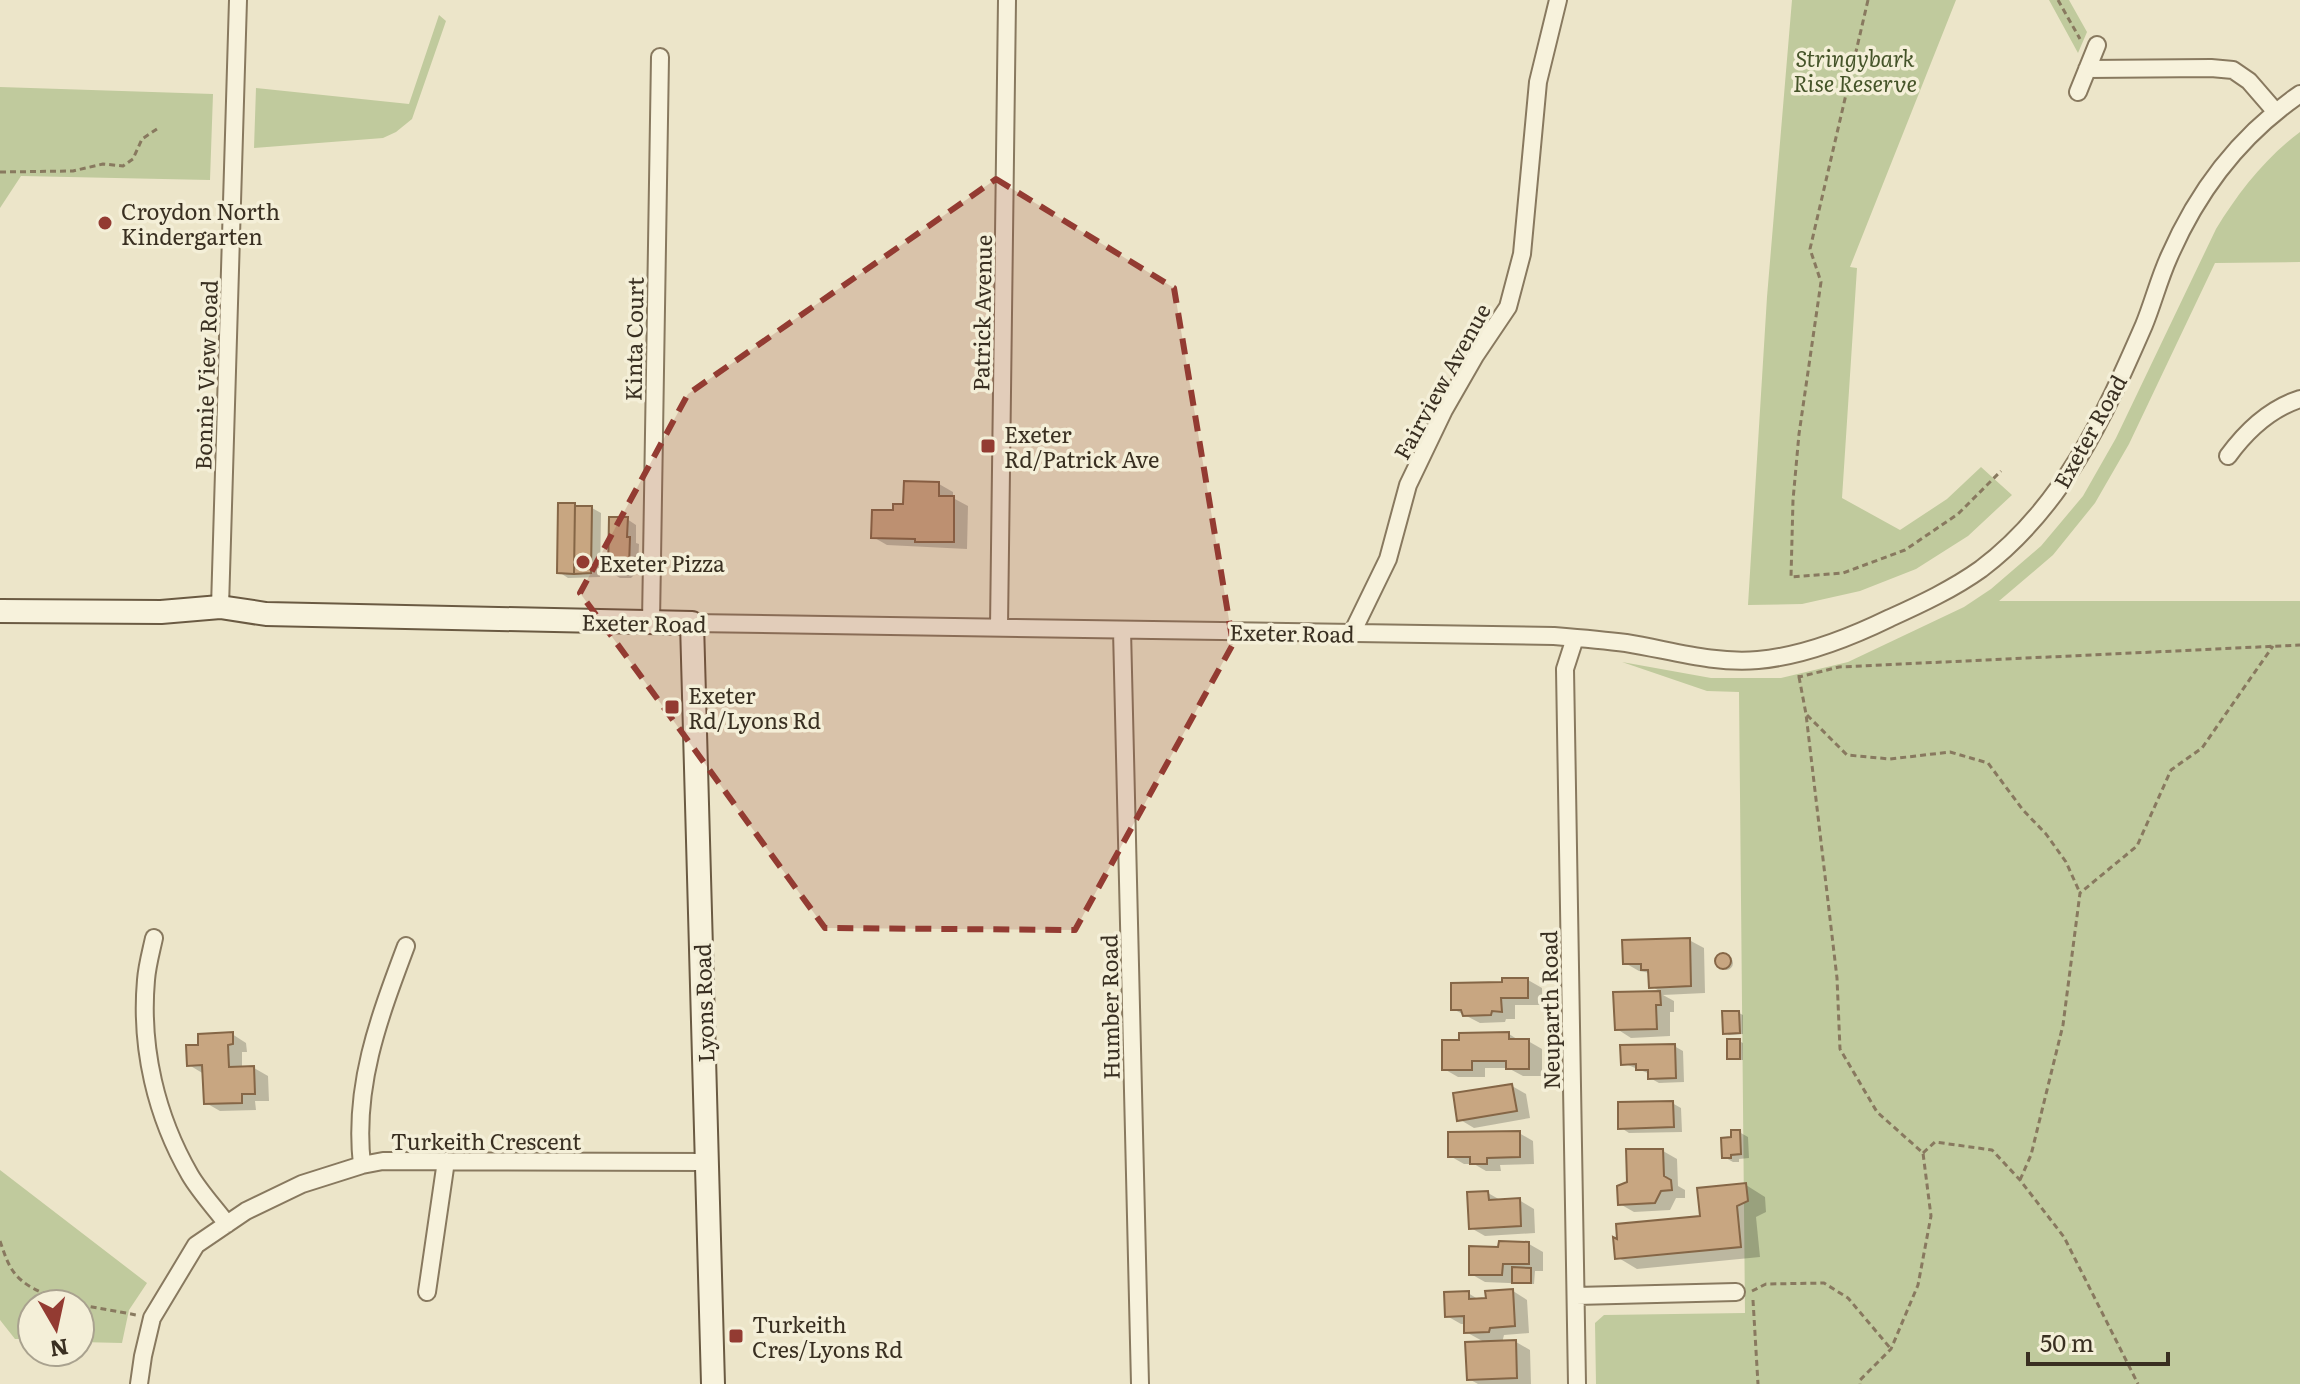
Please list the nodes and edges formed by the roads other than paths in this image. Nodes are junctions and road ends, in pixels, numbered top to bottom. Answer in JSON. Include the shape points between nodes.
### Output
{"nodes":[{"id":1,"x":238,"y":0,"type":"edge"},
{"id":2,"x":1007,"y":0,"type":"edge"},
{"id":3,"x":1558,"y":0,"type":"edge"},
{"id":4,"x":2095,"y":49,"type":"road end"},
{"id":5,"x":660,"y":57,"type":"dead end"},
{"id":6,"x":2087,"y":69,"type":"junction"},
{"id":7,"x":2078,"y":92,"type":"dead end"},
{"id":8,"x":2300,"y":94,"type":"edge"},
{"id":9,"x":2275,"y":111,"type":"junction"},
{"id":10,"x":2300,"y":399,"type":"edge"},
{"id":11,"x":2228,"y":456,"type":"dead end"},
{"id":12,"x":220,"y":607,"type":"junction"},
{"id":13,"x":0,"y":611,"type":"edge"},
{"id":14,"x":651,"y":622,"type":"junction"},
{"id":15,"x":692,"y":623,"type":"junction"},
{"id":16,"x":999,"y":627,"type":"junction"},
{"id":17,"x":1122,"y":630,"type":"junction"},
{"id":18,"x":1352,"y":633,"type":"junction"},
{"id":19,"x":1575,"y":638,"type":"junction"},
{"id":20,"x":154,"y":938,"type":"dead end"},
{"id":21,"x":406,"y":946,"type":"dead end"},
{"id":22,"x":446,"y":1161,"type":"junction"},
{"id":23,"x":708,"y":1162,"type":"junction"},
{"id":24,"x":362,"y":1165,"type":"junction"},
{"id":25,"x":227,"y":1224,"type":"junction"},
{"id":26,"x":427,"y":1292,"type":"dead end"},
{"id":27,"x":1736,"y":1292,"type":"dead end"},
{"id":28,"x":1576,"y":1296,"type":"junction"},
{"id":29,"x":139,"y":1384,"type":"edge"},
{"id":30,"x":713,"y":1384,"type":"edge"},
{"id":31,"x":1140,"y":1384,"type":"edge"},
{"id":32,"x":1577,"y":1384,"type":"edge"}],
"edges":[{"from":1,"to":12,"type":"street","name":"Bonnie View Road"},
{"from":2,"to":16,"type":"street","name":"Patrick Avenue"},
{"from":3,"to":18,"type":"street","name":"Fairview Avenue","via":[[1538,82],[1522,254],[1508,307],[1475,356],[1408,485],[1388,559]]},
{"from":4,"to":6,"type":"street"},
{"from":5,"to":14,"type":"street","name":"Kinta Court"},
{"from":6,"to":7,"type":"street"},
{"from":6,"to":9,"type":"street","via":[[2233,70]]},
{"from":8,"to":9,"type":"street","name":"Exeter Road"},
{"from":9,"to":19,"type":"street","name":"Exeter Road","via":[[2226,159],[2189,213],[2106,408],[2074,468],[2035,518],[1980,569],[1857,634],[1797,654],[1724,660]]},
{"from":10,"to":11,"type":"street","via":[[2262,418]]},
{"from":12,"to":13,"type":"main road","name":"Exeter Road"},
{"from":12,"to":14,"type":"main road","name":"Exeter Road","via":[[266,614]]},
{"from":14,"to":15,"type":"main road","name":"Exeter Road"},
{"from":15,"to":16,"type":"street","name":"Exeter Road"},
{"from":15,"to":23,"type":"main road","name":"Lyons Road"},
{"from":16,"to":17,"type":"street","name":"Exeter Road"},
{"from":17,"to":18,"type":"street","name":"Exeter Road"},
{"from":17,"to":31,"type":"street","name":"Humber Road"},
{"from":18,"to":19,"type":"street","name":"Exeter Road"},
{"from":19,"to":28,"type":"street","name":"Neuparth Road","via":[[1565,680]]},
{"from":20,"to":25,"type":"street","via":[[146,980],[153,1084],[177,1150]]},
{"from":21,"to":24,"type":"street","via":[[376,1027],[361,1098]]},
{"from":22,"to":23,"type":"street","name":"Turkeith Crescent"},
{"from":22,"to":24,"type":"street","name":"Turkeith Crescent"},
{"from":22,"to":26,"type":"street"},
{"from":23,"to":30,"type":"main road","name":"Lyons Road"},
{"from":24,"to":25,"type":"street","name":"Turkeith Crescent","via":[[302,1184]]},
{"from":25,"to":29,"type":"street","name":"Turkeith Crescent","via":[[196,1245],[152,1318]]},
{"from":27,"to":28,"type":"street"},
{"from":28,"to":32,"type":"street","name":"Neuparth Road"}]}
